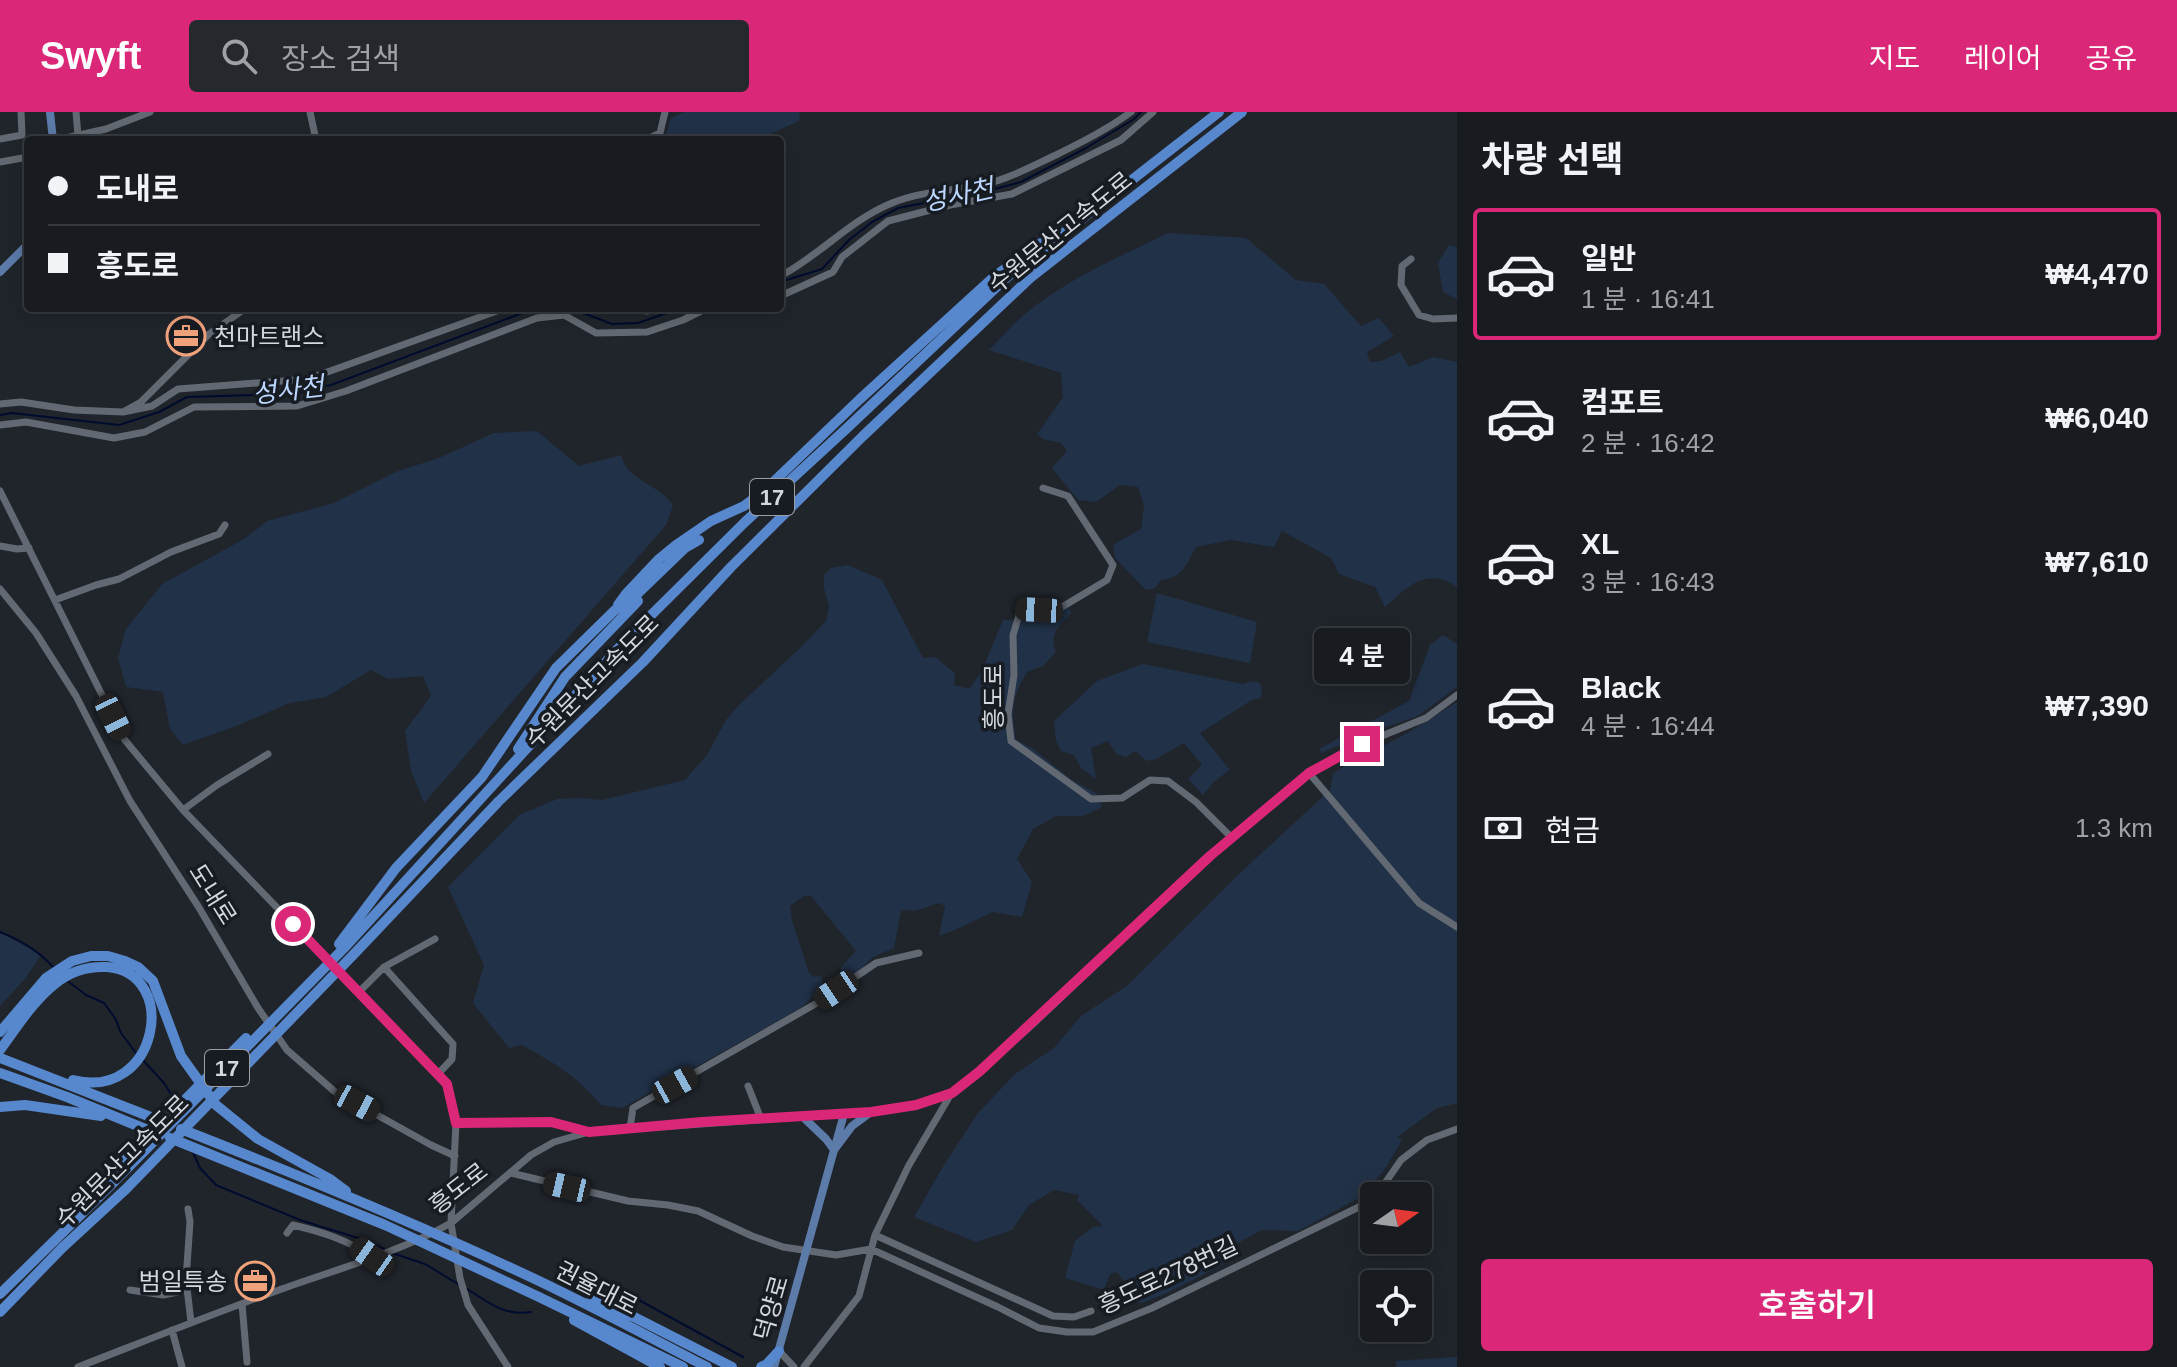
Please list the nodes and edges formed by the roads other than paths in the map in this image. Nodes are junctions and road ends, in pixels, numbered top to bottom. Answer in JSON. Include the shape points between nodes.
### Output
{"nodes":[{"id":1,"x":21,"y":112,"type":"edge"},
{"id":2,"x":50,"y":112,"type":"edge"},
{"id":3,"x":76,"y":112,"type":"edge"},
{"id":4,"x":150,"y":112,"type":"edge"},
{"id":5,"x":310,"y":112,"type":"edge"},
{"id":6,"x":665,"y":112,"type":"edge"},
{"id":7,"x":1131,"y":112,"type":"edge"},
{"id":8,"x":1153,"y":112,"type":"edge"},
{"id":9,"x":1219,"y":112,"type":"edge"},
{"id":10,"x":1242,"y":112,"type":"edge"},
{"id":11,"x":1143,"y":116,"type":"edge"},
{"id":12,"x":54,"y":136,"type":"edge"},
{"id":13,"x":78,"y":136,"type":"joint"},
{"id":14,"x":315,"y":136,"type":"edge"},
{"id":15,"x":654,"y":136,"type":"edge"},
{"id":16,"x":0,"y":139,"type":"edge"},
{"id":17,"x":24,"y":158,"type":"edge"},
{"id":18,"x":0,"y":162,"type":"edge"},
{"id":19,"x":24,"y":248,"type":"edge"},
{"id":20,"x":1411,"y":259,"type":"dead end"},
{"id":21,"x":0,"y":272,"type":"edge"},
{"id":22,"x":784,"y":272,"type":"edge"},
{"id":23,"x":784,"y":294,"type":"edge"},
{"id":24,"x":240,"y":312,"type":"edge"},
{"id":25,"x":494,"y":312,"type":"edge"},
{"id":26,"x":699,"y":312,"type":"edge"},
{"id":27,"x":1457,"y":318,"type":"edge"},
{"id":28,"x":922,"y":350,"type":"junction"},
{"id":29,"x":0,"y":404,"type":"edge"},
{"id":30,"x":123,"y":412,"type":"junction"},
{"id":31,"x":0,"y":425,"type":"edge"},
{"id":32,"x":1043,"y":488,"type":"dead end"},
{"id":33,"x":0,"y":491,"type":"edge"},
{"id":34,"x":225,"y":525,"type":"dead end"},
{"id":35,"x":0,"y":546,"type":"edge"},
{"id":36,"x":29,"y":548,"type":"junction"},
{"id":37,"x":0,"y":589,"type":"edge"},
{"id":38,"x":55,"y":600,"type":"junction"},
{"id":39,"x":615,"y":610,"type":"junction"},
{"id":40,"x":1457,"y":695,"type":"edge"},
{"id":41,"x":268,"y":754,"type":"dead end"},
{"id":42,"x":1309,"y":773,"type":"junction"},
{"id":43,"x":496,"y":780,"type":"junction"},
{"id":44,"x":183,"y":810,"type":"junction"},
{"id":45,"x":1232,"y":838,"type":"junction"},
{"id":46,"x":1457,"y":927,"type":"edge"},
{"id":47,"x":435,"y":939,"type":"dead end"},
{"id":48,"x":348,"y":947,"type":"junction"},
{"id":49,"x":919,"y":953,"type":"dead end"},
{"id":50,"x":75,"y":966,"type":"junction"},
{"id":51,"x":384,"y":967,"type":"junction"},
{"id":52,"x":50,"y":981,"type":"junction"},
{"id":53,"x":359,"y":992,"type":"junction"},
{"id":54,"x":0,"y":1032,"type":"edge"},
{"id":55,"x":0,"y":1050,"type":"edge"},
{"id":56,"x":0,"y":1058,"type":"edge"},
{"id":57,"x":19,"y":1066,"type":"junction"},
{"id":58,"x":0,"y":1073,"type":"edge"},
{"id":59,"x":438,"y":1074,"type":"junction"},
{"id":60,"x":748,"y":1086,"type":"dead end"},
{"id":61,"x":952,"y":1093,"type":"junction"},
{"id":62,"x":0,"y":1107,"type":"edge"},
{"id":63,"x":871,"y":1112,"type":"junction"},
{"id":64,"x":844,"y":1114,"type":"junction"},
{"id":65,"x":802,"y":1116,"type":"junction"},
{"id":66,"x":113,"y":1117,"type":"junction"},
{"id":67,"x":761,"y":1119,"type":"junction"},
{"id":68,"x":456,"y":1123,"type":"junction"},
{"id":69,"x":630,"y":1128,"type":"junction"},
{"id":70,"x":1457,"y":1129,"type":"edge"},
{"id":71,"x":589,"y":1132,"type":"junction"},
{"id":72,"x":834,"y":1150,"type":"junction"},
{"id":73,"x":455,"y":1156,"type":"junction"},
{"id":74,"x":511,"y":1173,"type":"junction"},
{"id":75,"x":104,"y":1187,"type":"junction"},
{"id":76,"x":357,"y":1199,"type":"junction"},
{"id":77,"x":188,"y":1209,"type":"dead end"},
{"id":78,"x":451,"y":1223,"type":"junction"},
{"id":79,"x":287,"y":1233,"type":"dead end"},
{"id":80,"x":875,"y":1235,"type":"junction"},
{"id":81,"x":871,"y":1249,"type":"junction"},
{"id":82,"x":374,"y":1256,"type":"junction"},
{"id":83,"x":522,"y":1273,"type":"junction"},
{"id":84,"x":513,"y":1285,"type":"junction"},
{"id":85,"x":0,"y":1287,"type":"edge"},
{"id":86,"x":130,"y":1290,"type":"dead end"},
{"id":87,"x":187,"y":1290,"type":"junction"},
{"id":88,"x":0,"y":1294,"type":"edge"},
{"id":89,"x":242,"y":1304,"type":"junction"},
{"id":90,"x":1091,"y":1311,"type":"dead end"},
{"id":91,"x":0,"y":1312,"type":"edge"},
{"id":92,"x":191,"y":1322,"type":"junction"},
{"id":93,"x":172,"y":1330,"type":"junction"},
{"id":94,"x":779,"y":1351,"type":"junction"},
{"id":95,"x":247,"y":1362,"type":"dead end"},
{"id":96,"x":78,"y":1367,"type":"edge"},
{"id":97,"x":182,"y":1367,"type":"edge"},
{"id":98,"x":508,"y":1367,"type":"edge"},
{"id":99,"x":660,"y":1367,"type":"edge"},
{"id":100,"x":683,"y":1367,"type":"edge"},
{"id":101,"x":707,"y":1367,"type":"edge"},
{"id":102,"x":732,"y":1367,"type":"edge"},
{"id":103,"x":761,"y":1367,"type":"edge"},
{"id":104,"x":777,"y":1367,"type":"edge"},
{"id":105,"x":794,"y":1367,"type":"edge"},
{"id":106,"x":804,"y":1367,"type":"edge"}],
"edges":[{"from":1,"to":16,"type":"street","via":[[22,135]]},
{"from":2,"to":12,"type":"main road"},
{"from":3,"to":13,"type":"street"},
{"from":4,"to":13,"type":"street"},
{"from":5,"to":14,"type":"street"},
{"from":6,"to":15,"type":"street","via":[[660,133]]},
{"from":7,"to":22,"type":"street","via":[[1017,174],[891,203]]},
{"from":8,"to":11,"type":"street"},
{"from":9,"to":28,"type":"highway","name":"수원문산고속도로","number":"17","via":[[1082,218],[1028,251]]},
{"from":10,"to":48,"type":"highway","name":"수원문산고속도로","number":"17","via":[[996,309]]},
{"from":11,"to":23,"type":"street","via":[[1121,140],[1012,194],[888,221],[842,257],[833,272]]},
{"from":17,"to":18,"type":"street"},
{"from":19,"to":21,"type":"main road"},
{"from":20,"to":27,"type":"street","via":[[1402,266],[1401,285],[1419,315]]},
{"from":24,"to":30,"type":"street","via":[[209,334],[141,402]]},
{"from":25,"to":30,"type":"street","via":[[308,379],[178,389],[152,406]]},
{"from":26,"to":31,"type":"street","via":[[647,332],[596,333],[564,315],[537,318],[297,406],[194,407],[145,432],[114,438],[26,422]]},
{"from":28,"to":39,"type":"highway","via":[[753,501],[711,521],[659,559]]},
{"from":28,"to":43,"type":"highway","name":"수원문산고속도로","number":"17","via":[[624,642]]},
{"from":29,"to":30,"type":"street"},
{"from":32,"to":45,"type":"street","name":"흥도로","via":[[1068,496],[1113,565],[1107,580],[1057,610],[1021,609],[1013,635],[1011,741],[1091,799],[1122,798],[1150,780],[1168,781]]},
{"from":33,"to":36,"type":"street","name":"도내로"},
{"from":34,"to":38,"type":"street","via":[[219,534],[119,579]]},
{"from":35,"to":36,"type":"street"},
{"from":36,"to":38,"type":"street","name":"도내로"},
{"from":37,"to":73,"type":"street","name":"도내로","via":[[76,696],[130,801],[287,1050],[334,1091]]},
{"from":38,"to":44,"type":"street","name":"도내로","via":[[124,739]]},
{"from":39,"to":43,"type":"highway","via":[[699,540],[565,677]]},
{"from":39,"to":48,"type":"highway","via":[[556,668],[482,777],[396,868]]},
{"from":40,"to":42,"type":"street","name":"흥도로","via":[[1426,718]]},
{"from":41,"to":44,"type":"street"},
{"from":42,"to":45,"type":"street","name":"흥도로"},
{"from":42,"to":46,"type":"street","via":[[1419,903]]},
{"from":43,"to":48,"type":"highway","name":"수원문산고속도로","number":"17"},
{"from":44,"to":53,"type":"street","name":"도내로"},
{"from":45,"to":61,"type":"street","name":"흥도로"},
{"from":47,"to":51,"type":"street"},
{"from":48,"to":75,"type":"highway","name":"수원문산고속도로","number":"17"},
{"from":48,"to":91,"type":"highway","name":"수원문산고속도로","number":"17","via":[[126,1189]]},
{"from":49,"to":69,"type":"street","via":[[876,963],[817,1003],[633,1108]]},
{"from":50,"to":52,"type":"highway"},
{"from":50,"to":57,"type":"highway","via":[[113,968],[136,979],[148,998],[152,1019],[146,1047],[123,1074],[97,1083]]},
{"from":50,"to":76,"type":"highway","via":[[91,956],[108,956],[138,967],[153,981],[181,1056],[216,1105],[258,1139]]},
{"from":51,"to":53,"type":"street"},
{"from":51,"to":59,"type":"street","via":[[453,1044],[452,1059]]},
{"from":52,"to":54,"type":"highway"},
{"from":52,"to":55,"type":"highway"},
{"from":53,"to":59,"type":"street","name":"도내로"},
{"from":56,"to":57,"type":"highway"},
{"from":57,"to":76,"type":"highway"},
{"from":58,"to":66,"type":"highway"},
{"from":59,"to":68,"type":"street","name":"도내로","via":[[447,1084]]},
{"from":60,"to":67,"type":"street"},
{"from":61,"to":63,"type":"street","name":"흥도로"},
{"from":61,"to":80,"type":"street"},
{"from":62,"to":66,"type":"highway","via":[[25,1105]]},
{"from":63,"to":64,"type":"street","name":"흥도로"},
{"from":63,"to":72,"type":"main road"},
{"from":64,"to":65,"type":"street","name":"흥도로"},
{"from":64,"to":72,"type":"main road"},
{"from":65,"to":67,"type":"street","name":"흥도로"},
{"from":65,"to":72,"type":"main road"},
{"from":66,"to":84,"type":"highway","name":"권율대로","via":[[408,1235]]},
{"from":67,"to":69,"type":"street","name":"흥도로"},
{"from":68,"to":71,"type":"street","via":[[551,1122]]},
{"from":68,"to":73,"type":"street","name":"도내로"},
{"from":69,"to":71,"type":"street","name":"흥도로"},
{"from":70,"to":81,"type":"street","name":"흥도로278번길","via":[[1427,1140],[1401,1160],[1359,1207],[1093,1332],[1039,1328]]},
{"from":71,"to":74,"type":"street","name":"흥도로","via":[[554,1142]]},
{"from":72,"to":94,"type":"main road","name":"덕양로"},
{"from":73,"to":78,"type":"street","name":"도내로"},
{"from":74,"to":78,"type":"street","name":"흥도로"},
{"from":74,"to":81,"type":"street","via":[[628,1201],[698,1211],[783,1247],[836,1255]]},
{"from":75,"to":85,"type":"highway"},
{"from":75,"to":88,"type":"highway","name":"수원문산고속도로","number":"17"},
{"from":76,"to":83,"type":"highway","name":"권율대로"},
{"from":77,"to":87,"type":"street"},
{"from":78,"to":82,"type":"street","name":"흥도로"},
{"from":78,"to":98,"type":"street","name":"도내로","via":[[468,1305]]},
{"from":79,"to":82,"type":"street","via":[[293,1225],[330,1234]]},
{"from":80,"to":81,"type":"street"},
{"from":80,"to":90,"type":"street","name":"흥도로278번길","via":[[1053,1316]]},
{"from":81,"to":106,"type":"street","via":[[859,1296]]},
{"from":82,"to":89,"type":"street","name":"흥도로"},
{"from":83,"to":101,"type":"highway","name":"권율대로"},
{"from":83,"to":102,"type":"highway","via":[[634,1317]]},
{"from":84,"to":99,"type":"highway"},
{"from":84,"to":100,"type":"highway","name":"권율대로"},
{"from":86,"to":87,"type":"street","via":[[163,1295]]},
{"from":87,"to":92,"type":"street"},
{"from":89,"to":92,"type":"street","name":"흥도로"},
{"from":89,"to":95,"type":"street"},
{"from":92,"to":93,"type":"street","name":"흥도로"},
{"from":93,"to":96,"type":"street","name":"흥도로"},
{"from":93,"to":97,"type":"street"},
{"from":94,"to":103,"type":"highway"},
{"from":94,"to":104,"type":"highway"},
{"from":94,"to":105,"type":"street"}]}
